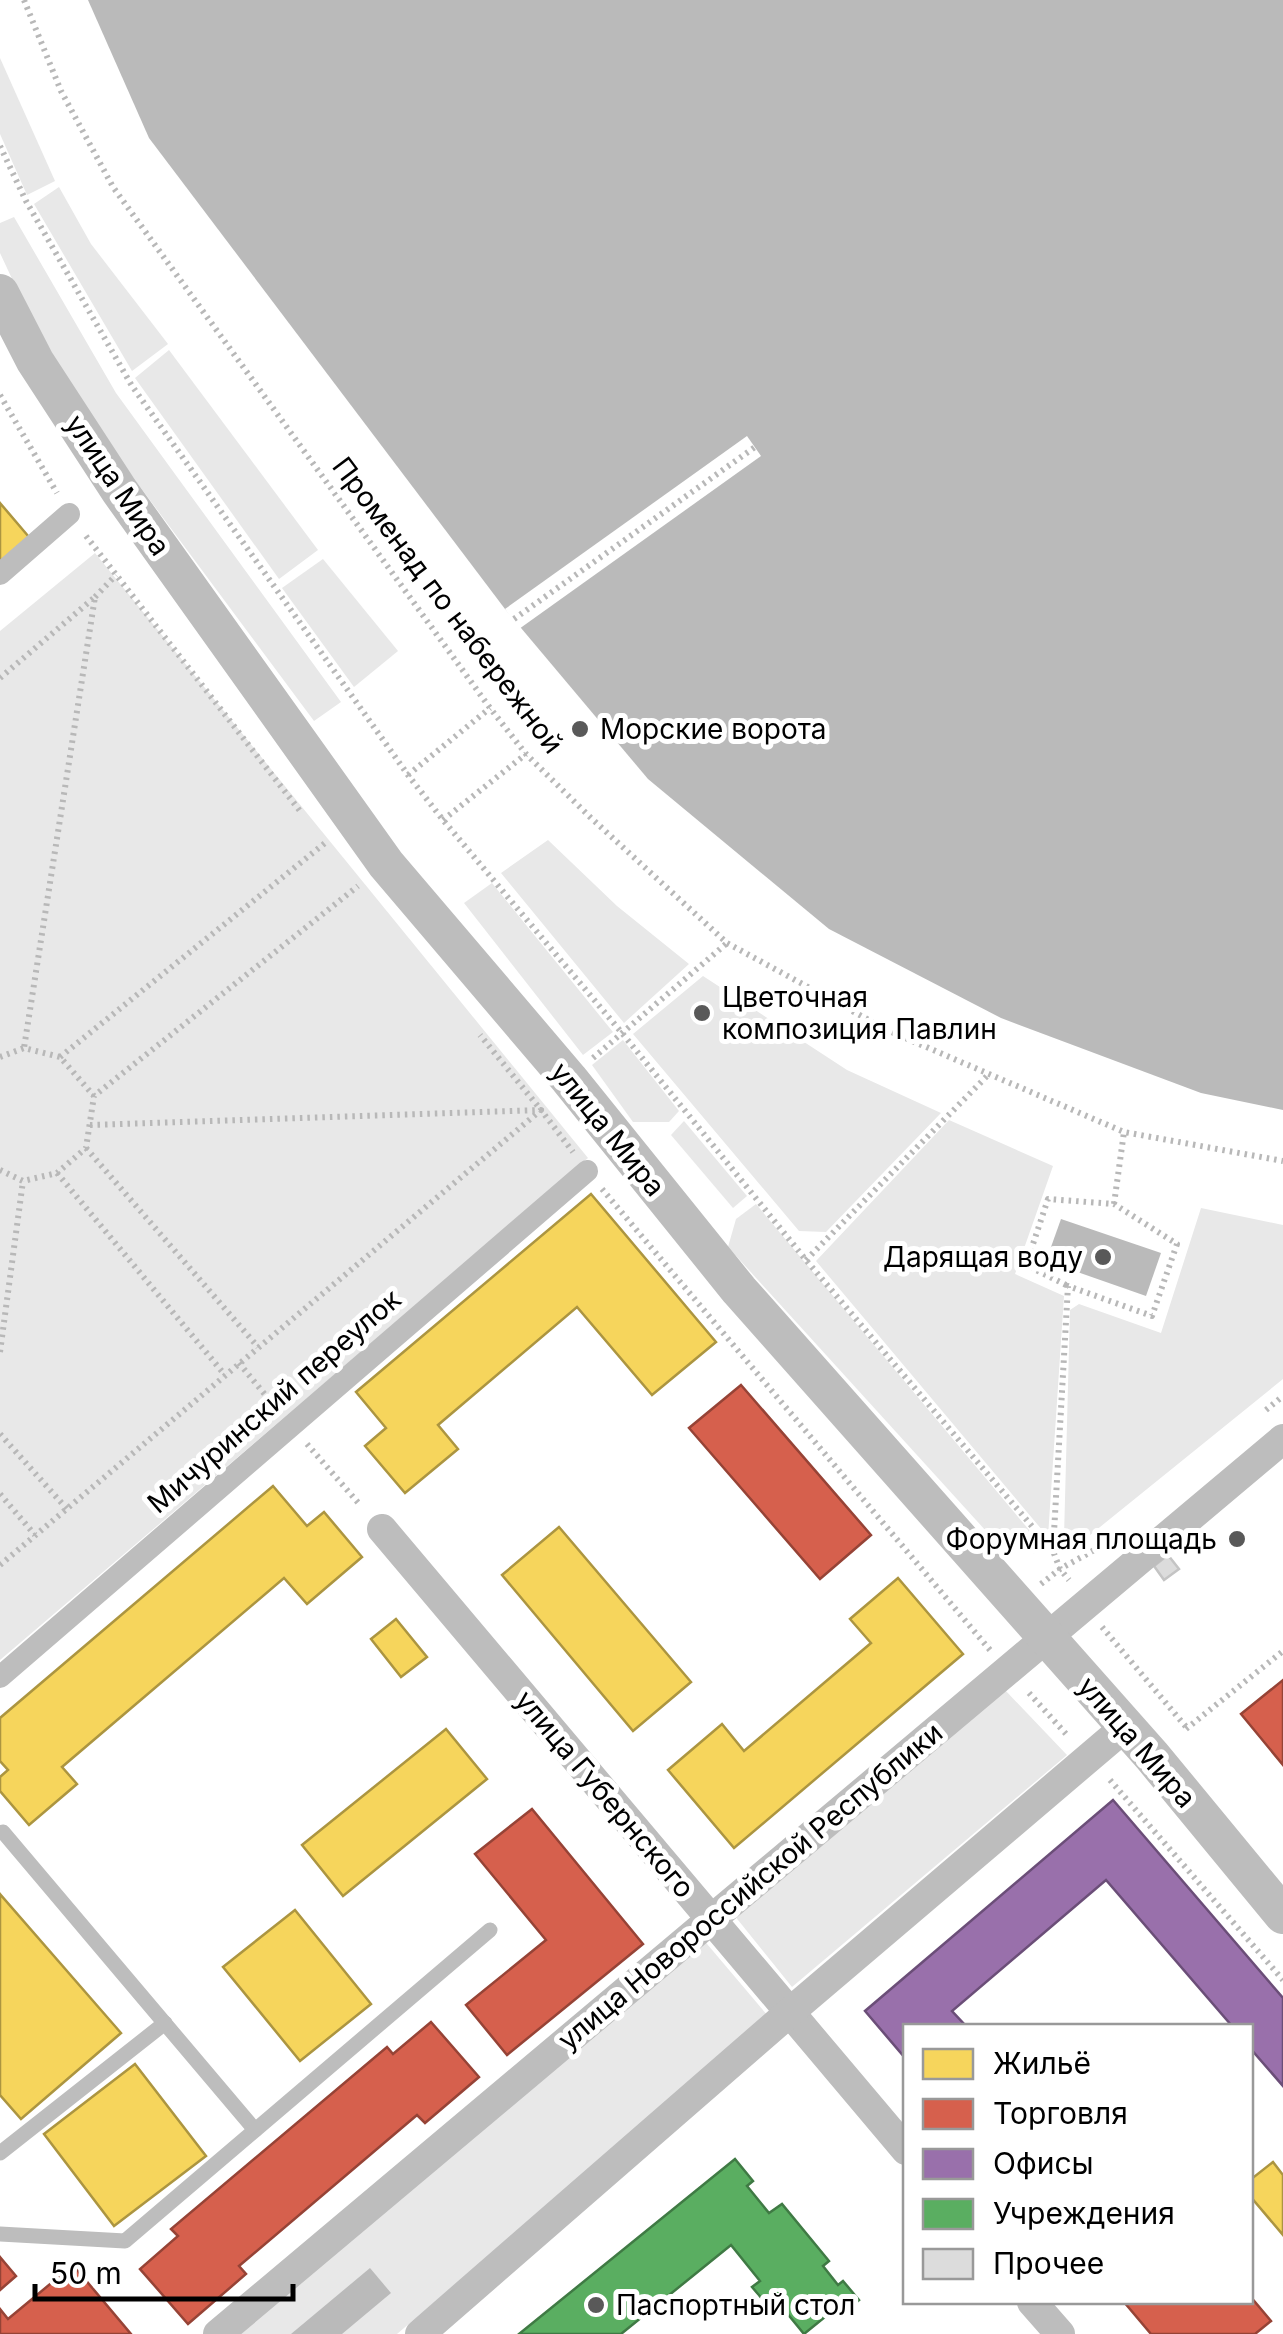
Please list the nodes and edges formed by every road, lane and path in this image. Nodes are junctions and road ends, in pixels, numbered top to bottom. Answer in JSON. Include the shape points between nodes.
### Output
{"nodes":[{"id":1,"x":24,"y":0,"type":"edge"},
{"id":2,"x":0,"y":146,"type":"edge"},
{"id":3,"x":0,"y":292,"type":"edge"},
{"id":4,"x":0,"y":395,"type":"edge"},
{"id":5,"x":754,"y":446,"type":"dead end"},
{"id":6,"x":69,"y":514,"type":"junction"},
{"id":7,"x":0,"y":574,"type":"edge"},
{"id":8,"x":116,"y":575,"type":"junction"},
{"id":9,"x":95,"y":597,"type":"junction"},
{"id":10,"x":514,"y":619,"type":"dead end"},
{"id":11,"x":0,"y":678,"type":"edge"},
{"id":12,"x":490,"y":708,"type":"junction"},
{"id":13,"x":526,"y":754,"type":"junction"},
{"id":14,"x":408,"y":775,"type":"junction"},
{"id":15,"x":300,"y":811,"type":"dead end"},
{"id":16,"x":443,"y":820,"type":"junction"},
{"id":17,"x":325,"y":842,"type":"dead end"},
{"id":18,"x":360,"y":885,"type":"dead end"},
{"id":19,"x":728,"y":943,"type":"junction"},
{"id":20,"x":622,"y":1033,"type":"junction"},
{"id":21,"x":480,"y":1035,"type":"dead end"},
{"id":22,"x":24,"y":1048,"type":"junction"},
{"id":23,"x":2,"y":1052,"type":"edge"},
{"id":24,"x":60,"y":1057,"type":"junction"},
{"id":25,"x":989,"y":1074,"type":"junction"},
{"id":26,"x":569,"y":1079,"type":"junction"},
{"id":27,"x":94,"y":1096,"type":"junction"},
{"id":28,"x":540,"y":1110,"type":"junction"},
{"id":29,"x":90,"y":1125,"type":"junction"},
{"id":30,"x":1124,"y":1132,"type":"junction"},
{"id":31,"x":86,"y":1148,"type":"junction"},
{"id":32,"x":1283,"y":1162,"type":"edge"},
{"id":33,"x":0,"y":1170,"type":"edge"},
{"id":34,"x":587,"y":1171,"type":"junction"},
{"id":35,"x":57,"y":1173,"type":"junction"},
{"id":36,"x":24,"y":1181,"type":"junction"},
{"id":37,"x":1114,"y":1204,"type":"junction"},
{"id":38,"x":806,"y":1260,"type":"junction"},
{"id":39,"x":1068,"y":1286,"type":"junction"},
{"id":40,"x":258,"y":1347,"type":"junction"},
{"id":41,"x":0,"y":1352,"type":"edge"},
{"id":42,"x":225,"y":1375,"type":"junction"},
{"id":43,"x":1283,"y":1396,"type":"edge"},
{"id":44,"x":1254,"y":1420,"type":"dead end"},
{"id":45,"x":0,"y":1434,"type":"edge"},
{"id":46,"x":1283,"y":1439,"type":"edge"},
{"id":47,"x":0,"y":1494,"type":"edge"},
{"id":48,"x":67,"y":1509,"type":"junction"},
{"id":49,"x":382,"y":1530,"type":"dead end"},
{"id":50,"x":35,"y":1536,"type":"junction"},
{"id":51,"x":1110,"y":1539,"type":"dead end"},
{"id":52,"x":1053,"y":1551,"type":"junction"},
{"id":53,"x":0,"y":1565,"type":"edge"},
{"id":54,"x":1060,"y":1568,"type":"junction"},
{"id":55,"x":1017,"y":1602,"type":"junction"},
{"id":56,"x":1088,"y":1604,"type":"junction"},
{"id":57,"x":977,"y":1634,"type":"junction"},
{"id":58,"x":1046,"y":1636,"type":"junction"},
{"id":59,"x":1283,"y":1651,"type":"edge"},
{"id":60,"x":1007,"y":1669,"type":"junction"},
{"id":61,"x":0,"y":1677,"type":"edge"},
{"id":62,"x":1126,"y":1727,"type":"junction"},
{"id":63,"x":1187,"y":1728,"type":"junction"},
{"id":64,"x":1152,"y":1756,"type":"junction"},
{"id":65,"x":1089,"y":1758,"type":"junction"},
{"id":66,"x":1112,"y":1782,"type":"junction"},
{"id":67,"x":3,"y":1832,"type":"dead end"},
{"id":68,"x":1283,"y":1914,"type":"edge"},
{"id":69,"x":711,"y":1919,"type":"junction"},
{"id":70,"x":490,"y":1930,"type":"dead end"},
{"id":71,"x":1283,"y":1980,"type":"edge"},
{"id":72,"x":790,"y":2012,"type":"junction"},
{"id":73,"x":165,"y":2023,"type":"junction"},
{"id":74,"x":255,"y":2130,"type":"junction"},
{"id":75,"x":903,"y":2146,"type":"edge"},
{"id":76,"x":0,"y":2153,"type":"edge"},
{"id":77,"x":0,"y":2234,"type":"edge"},
{"id":78,"x":1034,"y":2304,"type":"edge"},
{"id":79,"x":218,"y":2334,"type":"edge"},
{"id":80,"x":420,"y":2334,"type":"edge"},
{"id":81,"x":1060,"y":2334,"type":"edge"}],
"edges":[{"from":1,"to":12,"type":"path","name":"Променад по набережной","via":[[61,91],[113,187]]},
{"from":2,"to":14,"type":"path","via":[[132,386]]},
{"from":3,"to":26,"type":"street","name":"улица Мира","via":[[35,361],[119,490],[352,820]]},
{"from":4,"to":6,"type":"path"},
{"from":5,"to":10,"type":"path"},
{"from":6,"to":7,"type":"street"},
{"from":6,"to":8,"type":"path"},
{"from":8,"to":9,"type":"path"},
{"from":8,"to":15,"type":"path"},
{"from":9,"to":11,"type":"path"},
{"from":9,"to":22,"type":"path"},
{"from":12,"to":13,"type":"path","name":"Променад по набережной"},
{"from":12,"to":14,"type":"path"},
{"from":13,"to":16,"type":"path"},
{"from":13,"to":19,"type":"path","name":"Променад по набережной"},
{"from":14,"to":16,"type":"path"},
{"from":16,"to":20,"type":"path"},
{"from":17,"to":24,"type":"path"},
{"from":18,"to":27,"type":"path"},
{"from":19,"to":20,"type":"path"},
{"from":19,"to":25,"type":"path","name":"Променад по набережной","via":[[889,1031]]},
{"from":20,"to":26,"type":"path"},
{"from":20,"to":38,"type":"path"},
{"from":21,"to":28,"type":"path"},
{"from":22,"to":23,"type":"path"},
{"from":22,"to":24,"type":"path"},
{"from":24,"to":27,"type":"path"},
{"from":25,"to":30,"type":"path","name":"Променад по набережной"},
{"from":25,"to":38,"type":"path"},
{"from":26,"to":55,"type":"street","name":"улица Мира","via":[[738,1290]]},
{"from":27,"to":29,"type":"path"},
{"from":28,"to":29,"type":"path"},
{"from":28,"to":34,"type":"path"},
{"from":28,"to":40,"type":"path"},
{"from":29,"to":31,"type":"path"},
{"from":30,"to":32,"type":"path","name":"Променад по набережной"},
{"from":30,"to":37,"type":"path"},
{"from":31,"to":35,"type":"path"},
{"from":31,"to":40,"type":"path"},
{"from":33,"to":36,"type":"path"},
{"from":34,"to":57,"type":"path"},
{"from":34,"to":61,"type":"street","name":"Мичуринский переулок"},
{"from":35,"to":36,"type":"path"},
{"from":35,"to":42,"type":"path"},
{"from":36,"to":41,"type":"path"},
{"from":37,"to":39,"type":"path","via":[[1048,1199],[1026,1265]]},
{"from":37,"to":39,"type":"path","via":[[1177,1244],[1152,1316]]},
{"from":38,"to":52,"type":"path"},
{"from":39,"to":52,"type":"path"},
{"from":40,"to":42,"type":"path"},
{"from":42,"to":48,"type":"path"},
{"from":43,"to":44,"type":"path"},
{"from":45,"to":48,"type":"path"},
{"from":46,"to":56,"type":"street","name":"улица Новороссийской Республики"},
{"from":47,"to":50,"type":"path"},
{"from":48,"to":50,"type":"path"},
{"from":49,"to":69,"type":"street","name":"улица Губернского"},
{"from":50,"to":53,"type":"path"},
{"from":51,"to":54,"type":"path"},
{"from":52,"to":54,"type":"path"},
{"from":54,"to":55,"type":"path"},
{"from":54,"to":56,"type":"path"},
{"from":55,"to":57,"type":"path"},
{"from":55,"to":58,"type":"street","name":"улица Мира"},
{"from":56,"to":58,"type":"street","name":"улица Новороссийской Республики"},
{"from":56,"to":63,"type":"path"},
{"from":57,"to":60,"type":"path"},
{"from":58,"to":60,"type":"street","name":"улица Новороссийской Республики"},
{"from":58,"to":62,"type":"street","name":"улица Мира"},
{"from":59,"to":63,"type":"path"},
{"from":60,"to":65,"type":"path"},
{"from":60,"to":69,"type":"street","name":"улица Новороссийской Республики"},
{"from":62,"to":64,"type":"street","name":"улица Мира"},
{"from":62,"to":65,"type":"street"},
{"from":63,"to":64,"type":"path"},
{"from":64,"to":66,"type":"path"},
{"from":64,"to":68,"type":"street","name":"улица Мира"},
{"from":65,"to":66,"type":"path"},
{"from":65,"to":72,"type":"street"},
{"from":66,"to":71,"type":"path"},
{"from":67,"to":73,"type":"lane"},
{"from":69,"to":72,"type":"street","name":"улица Губернского"},
{"from":69,"to":79,"type":"street","name":"улица Новороссийской Республики"},
{"from":70,"to":74,"type":"lane"},
{"from":72,"to":75,"type":"street","name":"улица Губернского"},
{"from":72,"to":80,"type":"street"},
{"from":73,"to":74,"type":"lane"},
{"from":73,"to":76,"type":"lane"},
{"from":74,"to":77,"type":"lane","via":[[125,2240]]},
{"from":78,"to":81,"type":"street"}]}
